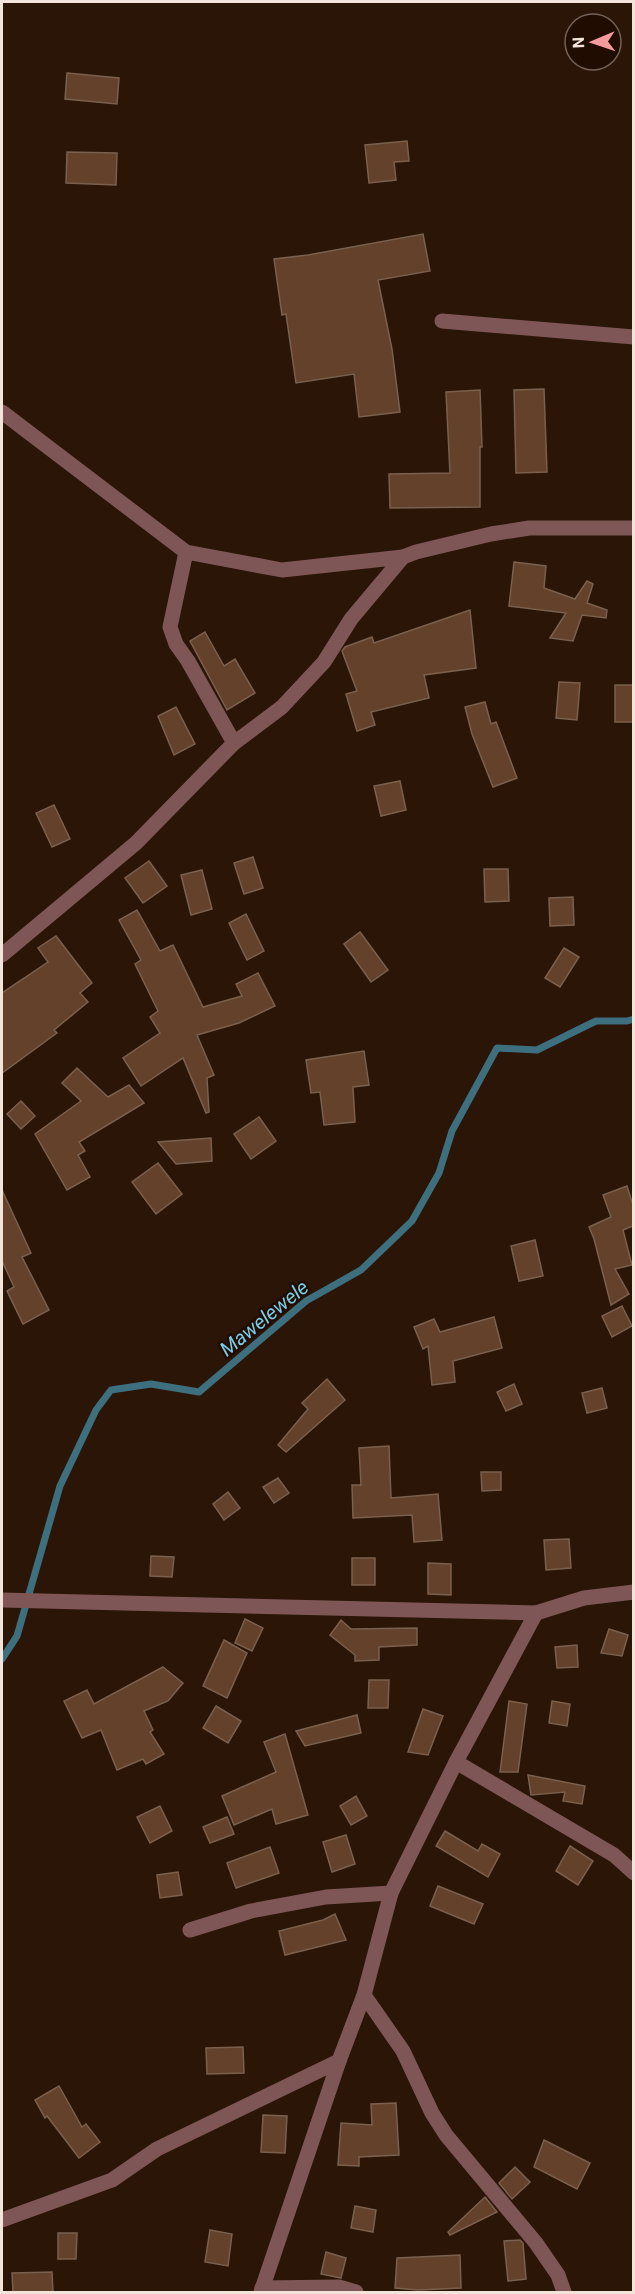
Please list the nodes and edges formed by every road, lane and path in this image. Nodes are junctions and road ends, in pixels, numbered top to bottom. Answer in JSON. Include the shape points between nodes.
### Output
{"nodes":[{"id":1,"x":442,"y":321,"type":"dead end"},
{"id":2,"x":633,"y":337,"type":"edge"},
{"id":3,"x":2,"y":412,"type":"edge"},
{"id":4,"x":633,"y":528,"type":"edge"},
{"id":5,"x":186,"y":552,"type":"junction"},
{"id":6,"x":403,"y":557,"type":"junction"},
{"id":7,"x":234,"y":743,"type":"junction"},
{"id":8,"x":2,"y":956,"type":"edge"},
{"id":9,"x":633,"y":1592,"type":"edge"},
{"id":10,"x":2,"y":1600,"type":"edge"},
{"id":11,"x":536,"y":1613,"type":"junction"},
{"id":12,"x":456,"y":1762,"type":"junction"},
{"id":13,"x":633,"y":1873,"type":"edge"},
{"id":14,"x":391,"y":1893,"type":"junction"},
{"id":15,"x":190,"y":1930,"type":"dead end"},
{"id":16,"x":364,"y":1995,"type":"junction"},
{"id":17,"x":339,"y":2061,"type":"junction"},
{"id":18,"x":2,"y":2220,"type":"edge"},
{"id":19,"x":262,"y":2290,"type":"edge"},
{"id":20,"x":356,"y":2292,"type":"edge"},
{"id":21,"x":564,"y":2292,"type":"edge"}],
"edges":[{"from":1,"to":2,"type":"street"},
{"from":3,"to":5,"type":"street"},
{"from":4,"to":6,"type":"street","via":[[529,528]]},
{"from":5,"to":6,"type":"street","via":[[282,570]]},
{"from":5,"to":7,"type":"street","via":[[171,627],[176,644]]},
{"from":6,"to":7,"type":"street","via":[[351,619],[324,662],[282,707]]},
{"from":7,"to":8,"type":"street","via":[[136,843]]},
{"from":9,"to":11,"type":"street","via":[[584,1598]]},
{"from":10,"to":11,"type":"street"},
{"from":11,"to":12,"type":"street"},
{"from":12,"to":13,"type":"street","via":[[614,1855]]},
{"from":12,"to":14,"type":"street"},
{"from":14,"to":15,"type":"street","via":[[304,1901],[251,1911]]},
{"from":14,"to":16,"type":"street"},
{"from":16,"to":17,"type":"street"},
{"from":16,"to":21,"type":"street","via":[[403,2051],[446,2135],[536,2243],[558,2275]]},
{"from":17,"to":18,"type":"street","via":[[157,2149],[112,2180]]},
{"from":17,"to":19,"type":"street"},
{"from":19,"to":20,"type":"street","via":[[339,2288]]}]}
